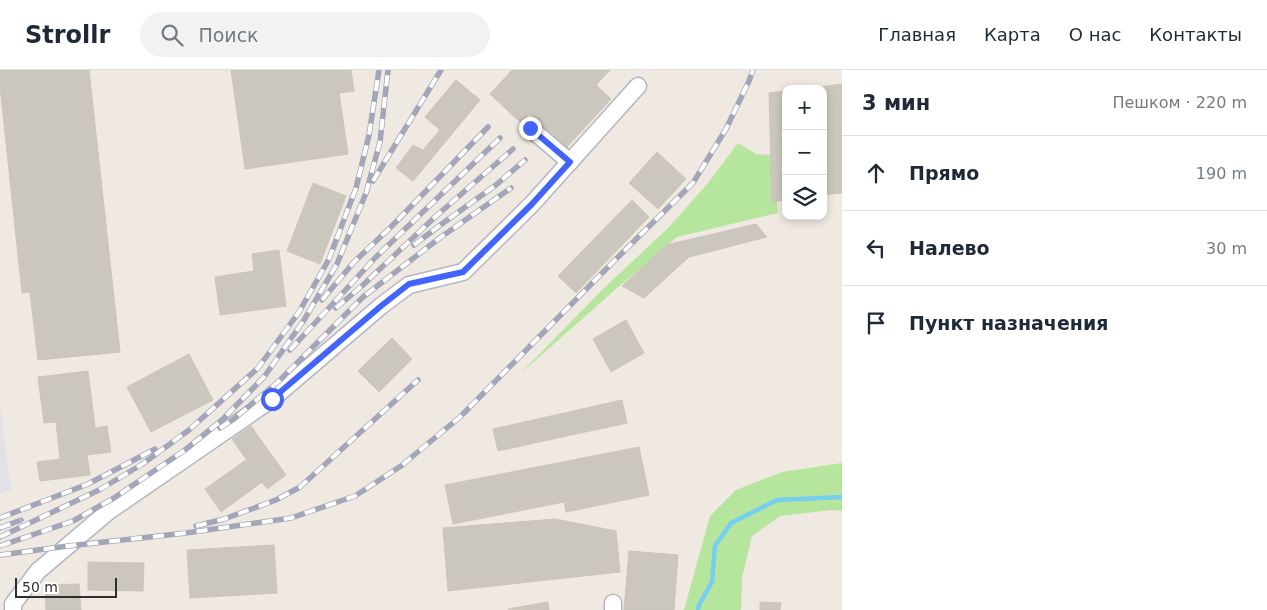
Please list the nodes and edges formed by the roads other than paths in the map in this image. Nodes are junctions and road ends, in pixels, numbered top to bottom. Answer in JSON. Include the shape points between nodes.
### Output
{"nodes":[{"id":1,"x":638,"y":86,"type":"dead end"},
{"id":2,"x":530,"y":128,"type":"dead end"},
{"id":3,"x":570,"y":162,"type":"junction"},
{"id":4,"x":13,"y":610,"type":"edge"}],
"edges":[{"from":1,"to":3,"type":"lane"},
{"from":2,"to":3,"type":"lane"},
{"from":3,"to":4,"type":"lane","via":[[463,272],[409,284],[272,399],[109,510],[38,571],[13,604]]}]}
